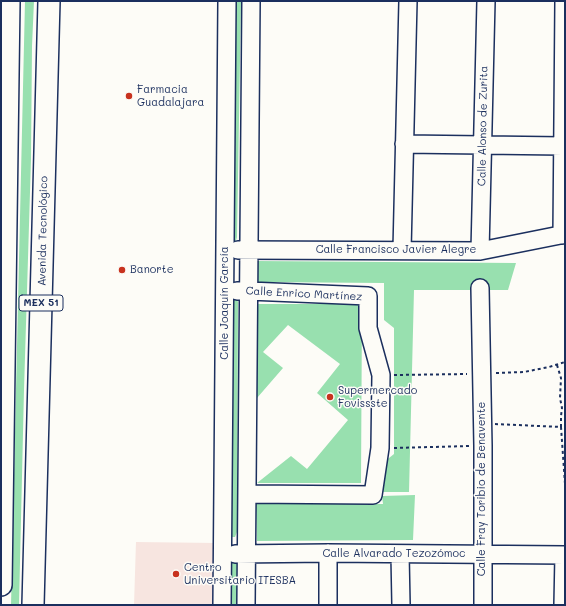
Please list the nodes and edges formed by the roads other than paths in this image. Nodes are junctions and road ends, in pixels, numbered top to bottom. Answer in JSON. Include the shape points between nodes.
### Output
{"nodes":[{"id":1,"x":9,"y":1,"type":"edge"},
{"id":2,"x":49,"y":1,"type":"edge"},
{"id":3,"x":228,"y":1,"type":"edge"},
{"id":4,"x":251,"y":1,"type":"edge"},
{"id":5,"x":408,"y":1,"type":"edge"},
{"id":6,"x":486,"y":1,"type":"edge"},
{"id":7,"x":564,"y":1,"type":"edge"},
{"id":8,"x":564,"y":82,"type":"edge"},
{"id":9,"x":404,"y":144,"type":"junction"},
{"id":10,"x":482,"y":145,"type":"junction"},
{"id":11,"x":563,"y":146,"type":"junction"},
{"id":12,"x":3,"y":216,"type":"edge"},
{"id":13,"x":564,"y":234,"type":"edge"},
{"id":14,"x":225,"y":250,"type":"junction"},
{"id":15,"x":249,"y":250,"type":"junction"},
{"id":16,"x":402,"y":250,"type":"junction"},
{"id":17,"x":480,"y":251,"type":"junction"},
{"id":18,"x":480,"y":288,"type":"dead end"},
{"id":19,"x":249,"y":290,"type":"junction"},
{"id":20,"x":225,"y":291,"type":"junction"},
{"id":21,"x":2,"y":380,"type":"edge"},
{"id":22,"x":247,"y":494,"type":"junction"},
{"id":23,"x":328,"y":553,"type":"junction"},
{"id":24,"x":223,"y":554,"type":"junction"},
{"id":25,"x":246,"y":554,"type":"junction"},
{"id":26,"x":400,"y":554,"type":"junction"},
{"id":27,"x":483,"y":554,"type":"junction"},
{"id":28,"x":565,"y":555,"type":"edge"},
{"id":29,"x":1,"y":585,"type":"edge"},
{"id":30,"x":33,"y":605,"type":"edge"},
{"id":31,"x":222,"y":605,"type":"edge"},
{"id":32,"x":246,"y":605,"type":"edge"},
{"id":33,"x":328,"y":605,"type":"edge"},
{"id":34,"x":401,"y":605,"type":"edge"},
{"id":35,"x":483,"y":605,"type":"edge"},
{"id":36,"x":564,"y":605,"type":"edge"}],
"edges":[{"from":1,"to":12,"type":"main road","number":"MEX 51"},
{"from":2,"to":30,"type":"main road","name":"Avenida Tecnológico","number":"MEX 51"},
{"from":3,"to":14,"type":"street","name":"Calle Joaquín García"},
{"from":4,"to":15,"type":"street","name":"Calle Joaquín García"},
{"from":5,"to":9,"type":"street"},
{"from":6,"to":10,"type":"street","name":"Calle Alonso de Zurita"},
{"from":7,"to":8,"type":"street"},
{"from":8,"to":11,"type":"street"},
{"from":9,"to":10,"type":"street"},
{"from":9,"to":16,"type":"street"},
{"from":10,"to":11,"type":"street"},
{"from":10,"to":17,"type":"street","name":"Calle Alonso de Zurita"},
{"from":11,"to":13,"type":"street"},
{"from":12,"to":21,"type":"main road","number":"MEX 51"},
{"from":13,"to":17,"type":"street","name":"Calle Francisco Javier Alegre"},
{"from":14,"to":15,"type":"street","name":"Calle Francisco Javier Alegre"},
{"from":14,"to":20,"type":"street","name":"Calle Joaquín García"},
{"from":15,"to":16,"type":"street","name":"Calle Francisco Javier Alegre"},
{"from":15,"to":19,"type":"street","name":"Calle Joaquín García"},
{"from":16,"to":17,"type":"street","name":"Calle Francisco Javier Alegre"},
{"from":18,"to":27,"type":"street","name":"Calle Fray Toribio de Benavente"},
{"from":19,"to":20,"type":"street","name":"Calle Enrico Martínez"},
{"from":19,"to":22,"type":"street","name":"Calle Joaquín García"},
{"from":19,"to":22,"type":"street","name":"Calle Enrico Martínez","via":[[368,296],[368,328],[381,375],[380,448],[373,496]]},
{"from":20,"to":24,"type":"street","name":"Calle Joaquín García"},
{"from":21,"to":29,"type":"main road","number":"MEX 51"},
{"from":22,"to":25,"type":"street","name":"Calle Joaquín García"},
{"from":23,"to":25,"type":"street","name":"Calle Alvarado Tezozómoc"},
{"from":23,"to":26,"type":"street","name":"Calle Alvarado Tezozómoc"},
{"from":23,"to":33,"type":"street"},
{"from":24,"to":25,"type":"street","name":"Calle Alvarado Tezozómoc"},
{"from":24,"to":31,"type":"street","name":"Calle Joaquín García"},
{"from":25,"to":32,"type":"street","name":"Calle Joaquín García"},
{"from":26,"to":27,"type":"street","name":"Calle Alvarado Tezozómoc"},
{"from":26,"to":34,"type":"street"},
{"from":27,"to":28,"type":"street","name":"Calle Alvarado Tezozómoc"},
{"from":27,"to":35,"type":"street","name":"Calle Fray Toribio de Benavente"},
{"from":28,"to":36,"type":"street"}]}
